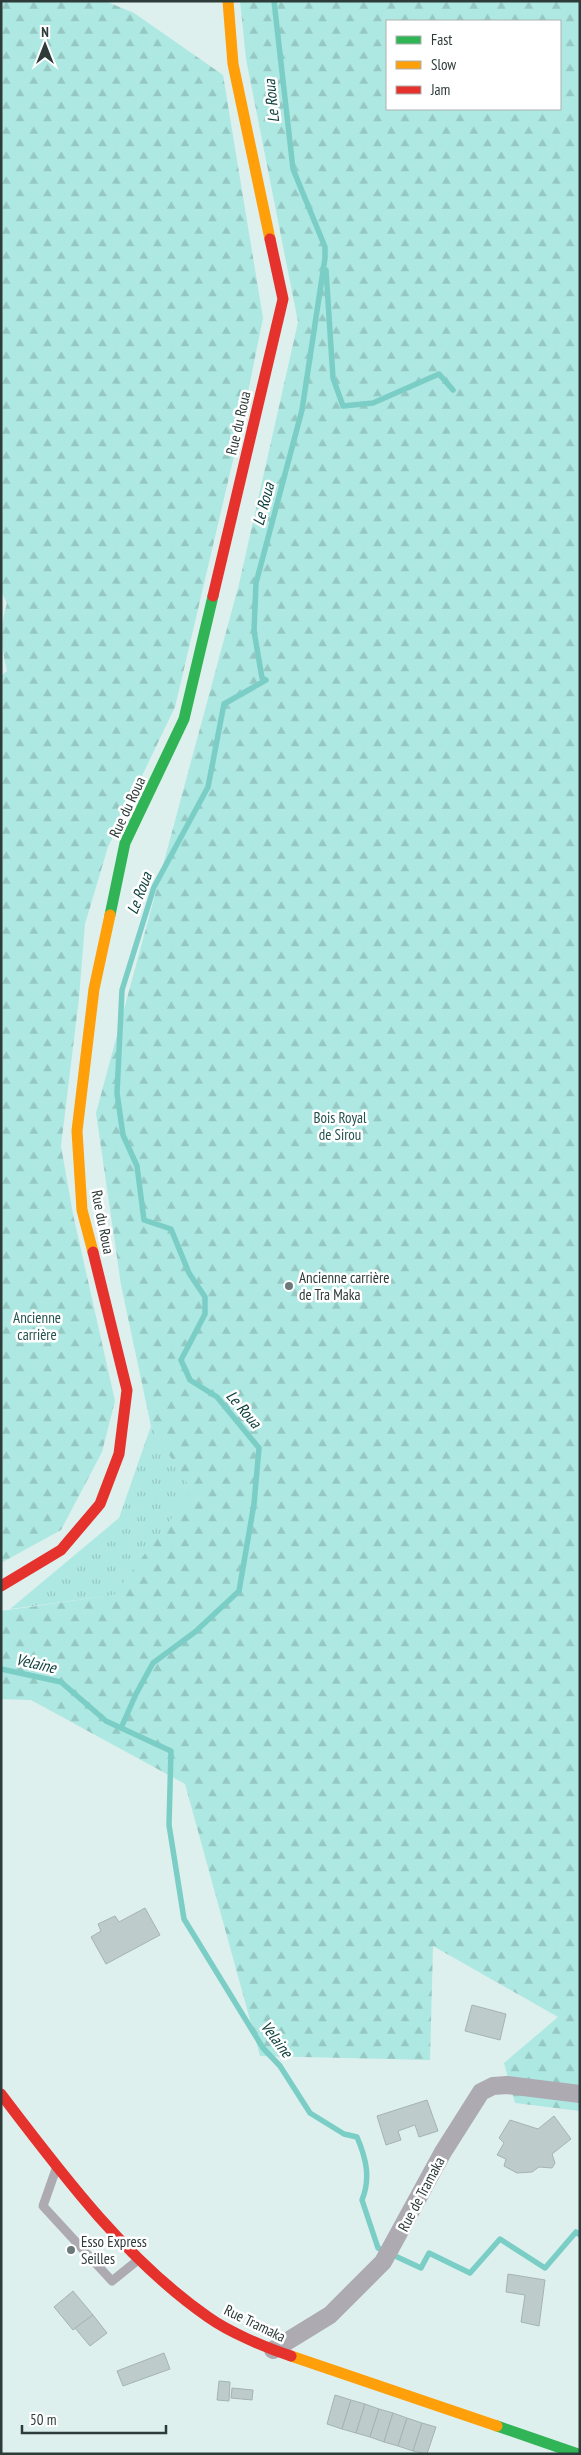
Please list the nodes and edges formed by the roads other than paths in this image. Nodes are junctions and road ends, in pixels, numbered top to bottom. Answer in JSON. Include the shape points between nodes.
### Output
{"nodes":[{"id":1,"x":228,"y":1,"type":"edge"},
{"id":2,"x":1,"y":1586,"type":"edge"},
{"id":3,"x":1,"y":2094,"type":"edge"},
{"id":4,"x":580,"y":2094,"type":"edge"},
{"id":5,"x":56,"y":2166,"type":"junction"},
{"id":6,"x":139,"y":2259,"type":"junction"},
{"id":7,"x":273,"y":2350,"type":"junction"},
{"id":8,"x":578,"y":2454,"type":"edge"}],
"edges":[{"from":1,"to":2,"type":"street","name":"Rue du Roua","via":[[234,64],[283,298],[184,719],[125,843],[94,989],[77,1131],[82,1210],[126,1390],[119,1454],[100,1504],[72,1537],[60,1550]]},
{"from":3,"to":5,"type":"street","name":"Rue Tramaka"},
{"from":4,"to":7,"type":"street","name":"Rue de Tramaka","via":[[507,2085],[493,2086],[481,2092],[443,2152],[387,2256],[330,2315]]},
{"from":5,"to":6,"type":"street","name":"Rue Tramaka"},
{"from":5,"to":6,"type":"lane","via":[[43,2206],[112,2281]]},
{"from":6,"to":7,"type":"street","name":"Rue Tramaka","via":[[209,2318]]},
{"from":7,"to":8,"type":"street","name":"Rue Tramaka"}]}
